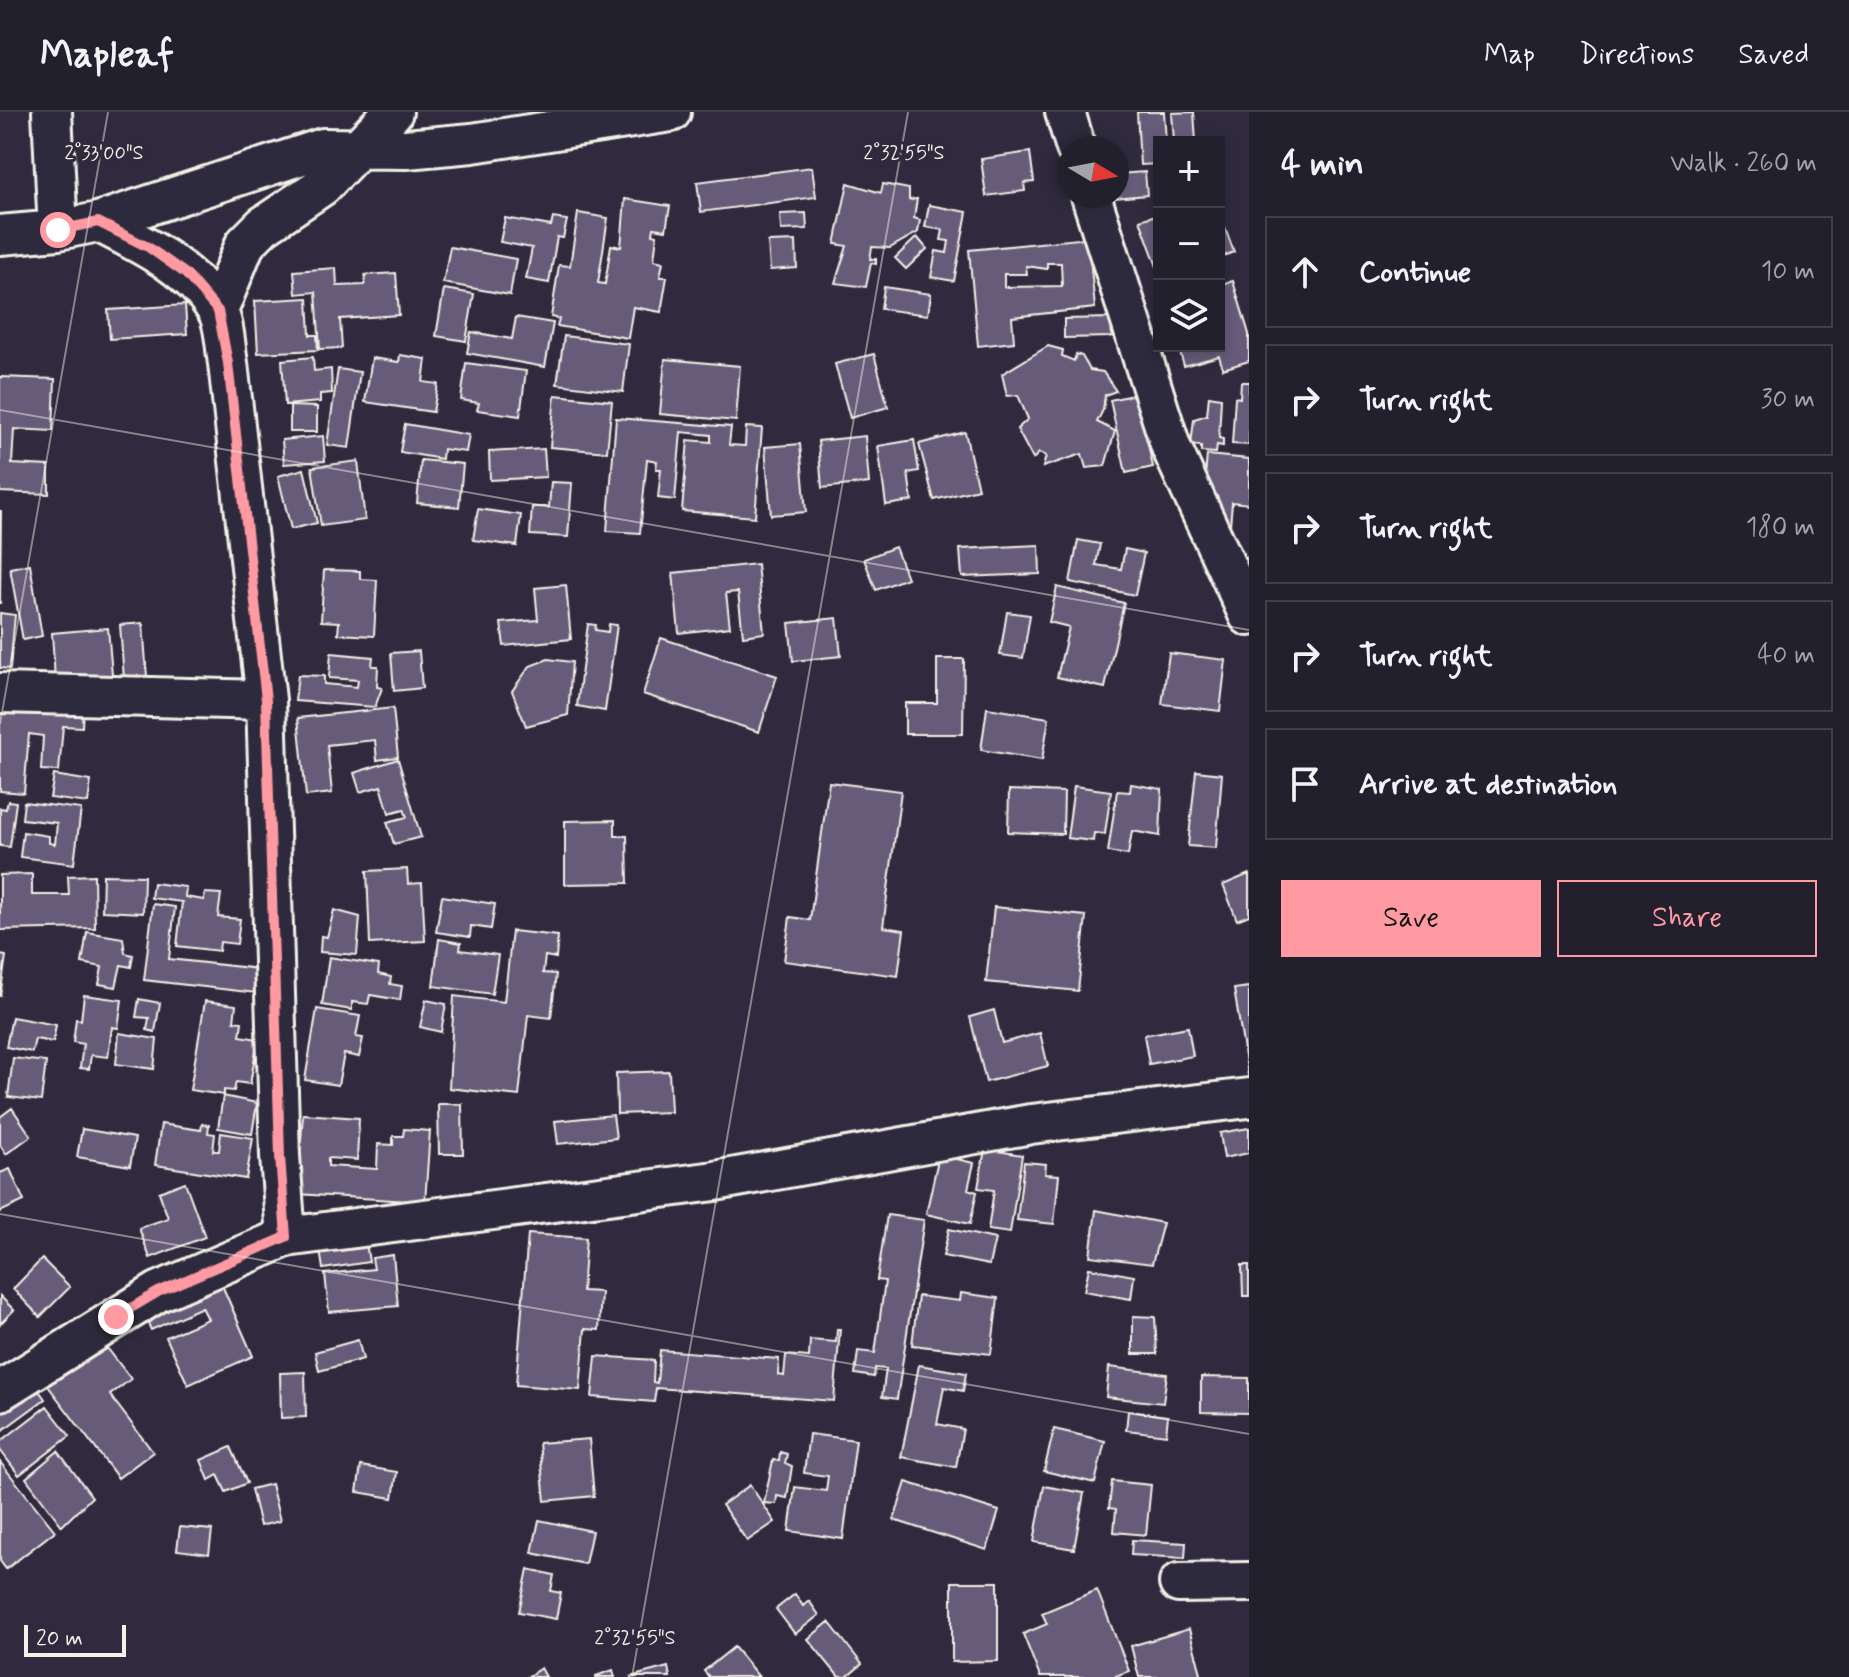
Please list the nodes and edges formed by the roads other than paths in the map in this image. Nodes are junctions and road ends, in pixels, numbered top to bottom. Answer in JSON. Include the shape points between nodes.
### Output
{"nodes":[{"id":1,"x":52,"y":112,"type":"edge"},
{"id":2,"x":393,"y":112,"type":"edge"},
{"id":3,"x":671,"y":112,"type":"edge"},
{"id":4,"x":1065,"y":112,"type":"edge"},
{"id":5,"x":1072,"y":136,"type":"edge"},
{"id":6,"x":357,"y":149,"type":"junction"},
{"id":7,"x":1095,"y":208,"type":"edge"},
{"id":8,"x":98,"y":222,"type":"junction"},
{"id":9,"x":58,"y":230,"type":"junction"},
{"id":10,"x":0,"y":235,"type":"edge"},
{"id":11,"x":218,"y":311,"type":"junction"},
{"id":12,"x":1249,"y":616,"type":"edge"},
{"id":13,"x":0,"y":693,"type":"edge"},
{"id":14,"x":266,"y":700,"type":"junction"},
{"id":15,"x":1249,"y":1098,"type":"edge"},
{"id":16,"x":286,"y":1237,"type":"junction"},
{"id":17,"x":0,"y":1391,"type":"edge"},
{"id":18,"x":1249,"y":1582,"type":"edge"},
{"id":19,"x":1179,"y":1583,"type":"dead end"}],
"edges":[{"from":1,"to":9,"type":"street"},
{"from":2,"to":6,"type":"street"},
{"from":3,"to":6,"type":"street","via":[[472,143]]},
{"from":4,"to":5,"type":"street"},
{"from":6,"to":8,"type":"street","via":[[323,148]]},
{"from":6,"to":11,"type":"street","via":[[322,186],[245,244]]},
{"from":7,"to":12,"type":"street","via":[[1171,447]]},
{"from":8,"to":9,"type":"street"},
{"from":8,"to":11,"type":"street","via":[[186,274]]},
{"from":9,"to":10,"type":"street"},
{"from":11,"to":14,"type":"street"},
{"from":13,"to":14,"type":"street"},
{"from":14,"to":16,"type":"street"},
{"from":15,"to":16,"type":"street","via":[[1031,1124],[715,1181]]},
{"from":16,"to":17,"type":"street","via":[[158,1292]]},
{"from":18,"to":19,"type":"street"}]}
